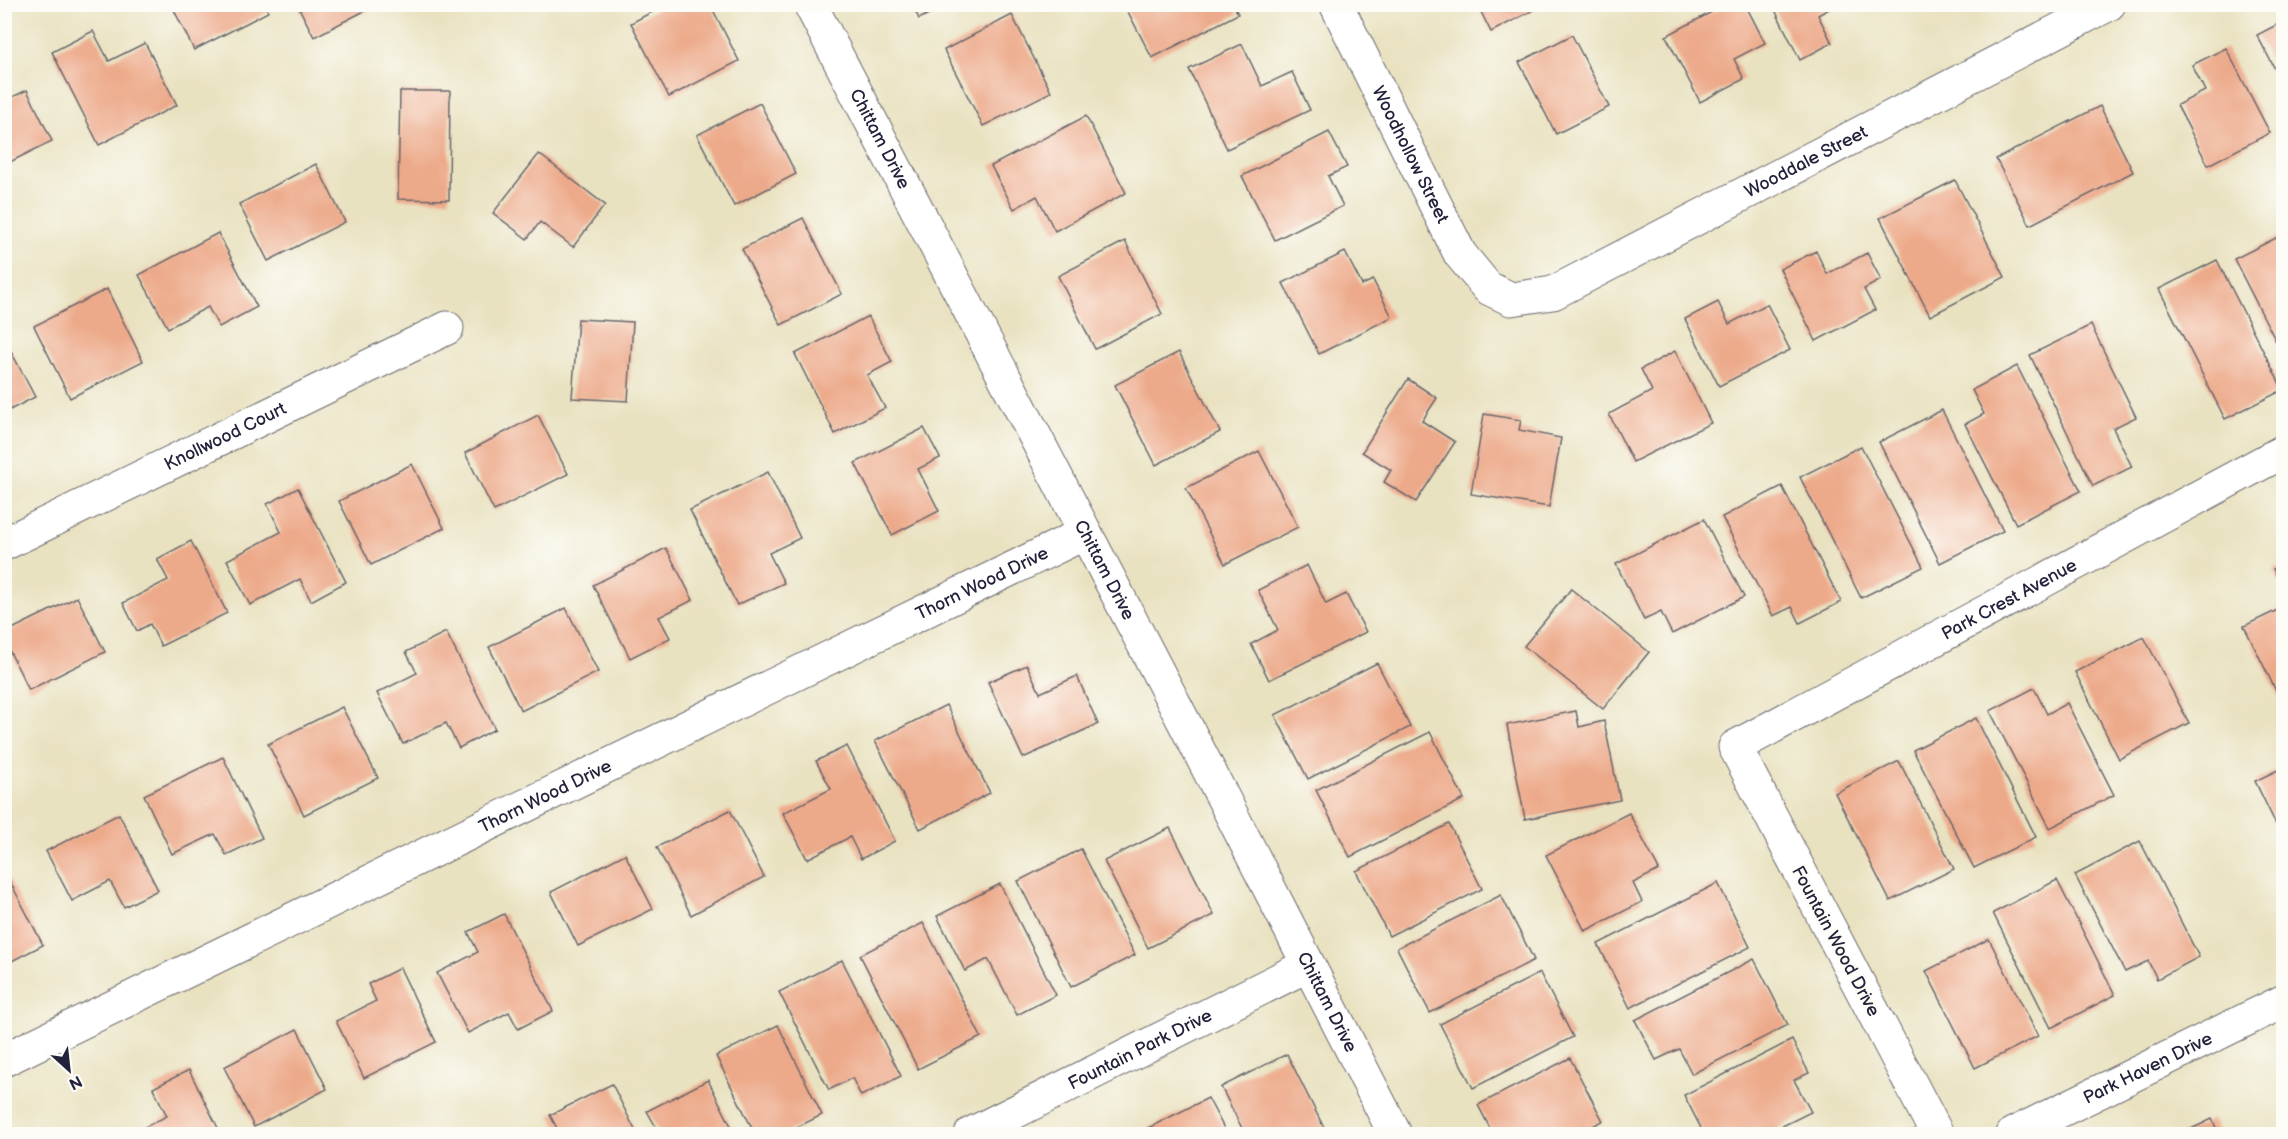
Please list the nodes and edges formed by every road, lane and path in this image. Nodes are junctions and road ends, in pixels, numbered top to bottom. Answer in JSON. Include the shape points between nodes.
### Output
{"nodes":[{"id":1,"x":810,"y":4,"type":"edge"},
{"id":2,"x":1336,"y":4,"type":"edge"},
{"id":3,"x":2109,"y":4,"type":"edge"},
{"id":4,"x":1498,"y":293,"type":"joint"},
{"id":5,"x":447,"y":328,"type":"dead end"},
{"id":6,"x":2283,"y":451,"type":"edge"},
{"id":7,"x":1085,"y":533,"type":"junction"},
{"id":8,"x":4,"y":544,"type":"edge"},
{"id":9,"x":1735,"y":747,"type":"joint"},
{"id":10,"x":1308,"y":965,"type":"junction"},
{"id":11,"x":2283,"y":1001,"type":"edge"},
{"id":12,"x":4,"y":1060,"type":"edge"},
{"id":13,"x":971,"y":1134,"type":"edge"},
{"id":14,"x":1395,"y":1134,"type":"edge"},
{"id":15,"x":1937,"y":1134,"type":"edge"},
{"id":16,"x":2013,"y":1134,"type":"edge"}],
"edges":[{"from":1,"to":7,"type":"street","name":"Chittam Drive"},
{"from":2,"to":4,"type":"street","name":"Woodhollow Street","via":[[1460,254],[1488,288]]},
{"from":3,"to":4,"type":"street","name":"Wooddale Street","via":[[1553,293],[1511,299]]},
{"from":5,"to":8,"type":"street","name":"Knollwood Court"},
{"from":6,"to":9,"type":"street","name":"Park Crest Avenue"},
{"from":7,"to":10,"type":"street","name":"Chittam Drive"},
{"from":7,"to":12,"type":"street","name":"Thorn Wood Drive"},
{"from":9,"to":15,"type":"street","name":"Fountain Wood Drive"},
{"from":10,"to":13,"type":"street","name":"Fountain Park Drive"},
{"from":10,"to":14,"type":"street","name":"Chittam Drive"},
{"from":11,"to":16,"type":"street","name":"Park Haven Drive"}]}
